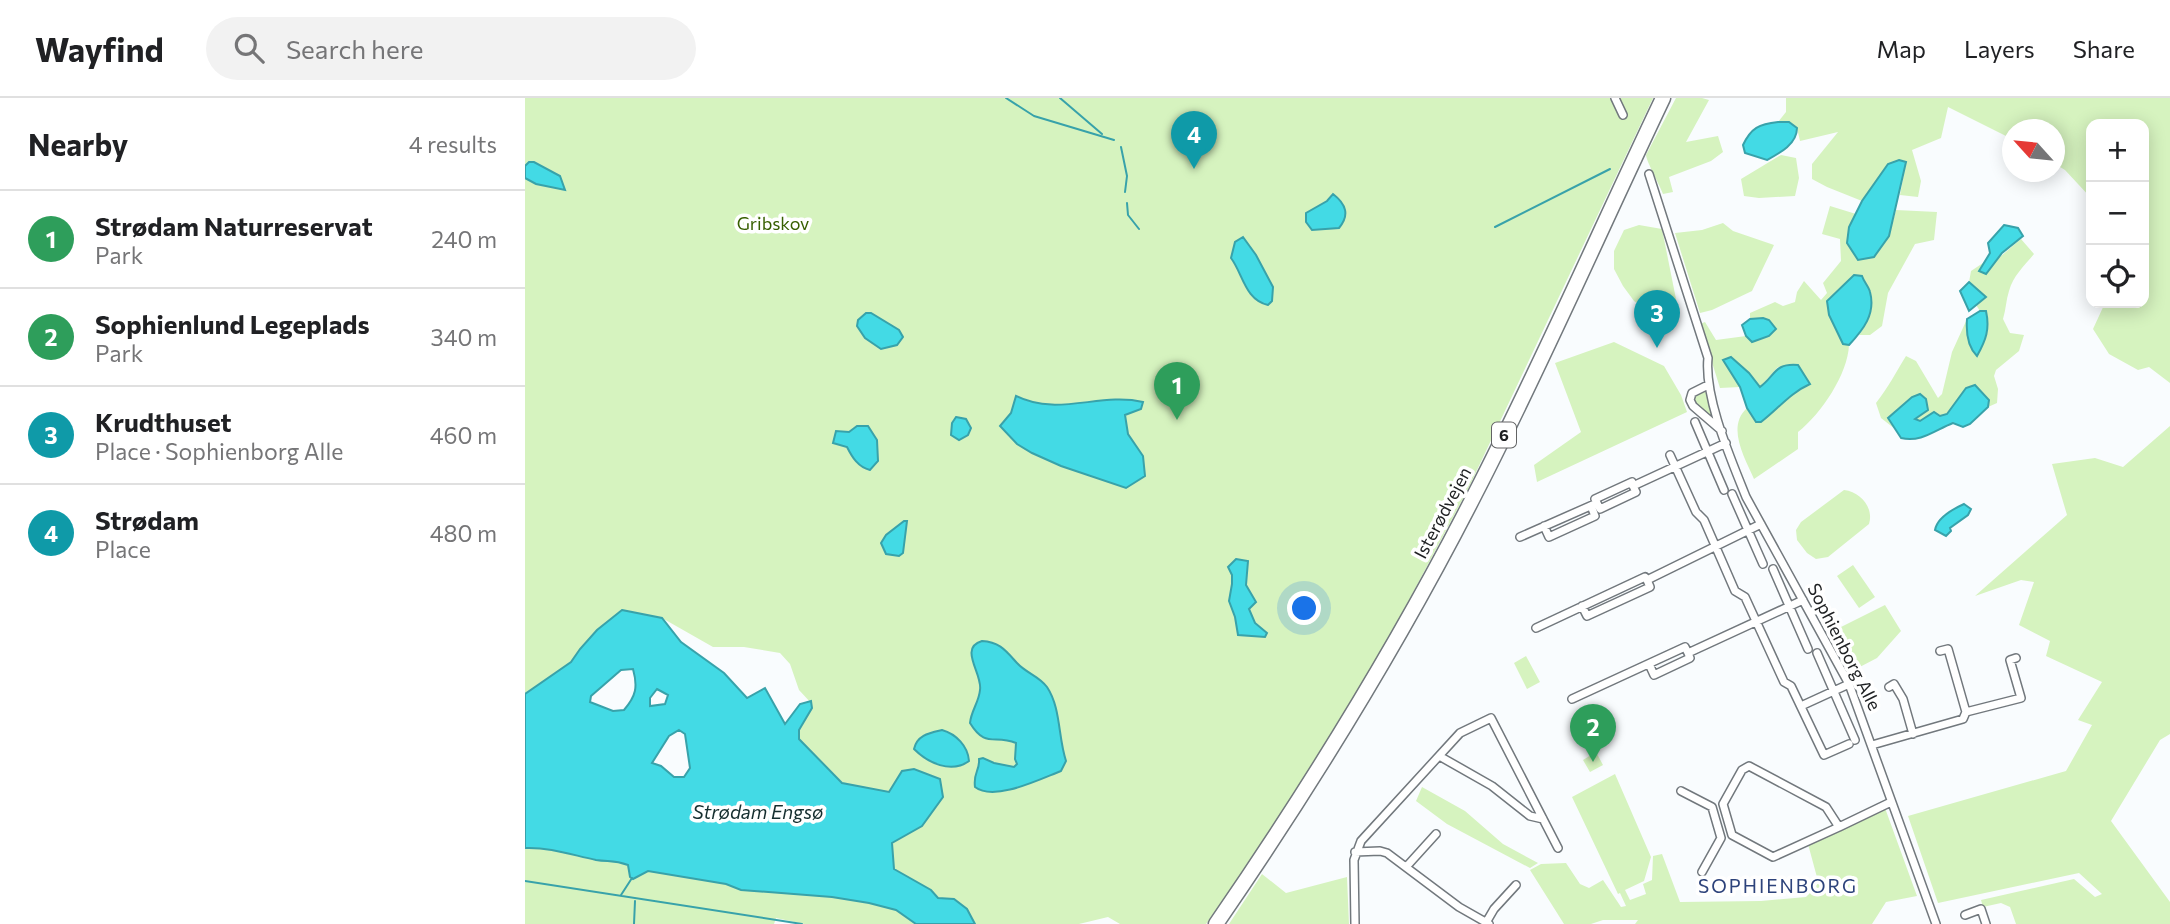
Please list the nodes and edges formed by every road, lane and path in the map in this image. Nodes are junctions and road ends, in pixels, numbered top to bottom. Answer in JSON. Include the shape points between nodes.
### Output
{"nodes":[{"id":1,"x":1615,"y":98,"type":"edge"},
{"id":2,"x":1663,"y":98,"type":"edge"},
{"id":3,"x":1623,"y":116,"type":"dead end"},
{"id":4,"x":1649,"y":174,"type":"dead end"},
{"id":5,"x":1708,"y":386,"type":"junction"},
{"id":6,"x":1695,"y":422,"type":"dead end"},
{"id":7,"x":1722,"y":431,"type":"junction"},
{"id":8,"x":1726,"y":443,"type":"junction"},
{"id":9,"x":1708,"y":450,"type":"junction"},
{"id":10,"x":1670,"y":456,"type":"dead end"},
{"id":11,"x":1675,"y":466,"type":"junction"},
{"id":12,"x":1761,"y":524,"type":"junction"},
{"id":13,"x":1748,"y":531,"type":"junction"},
{"id":14,"x":1520,"y":537,"type":"dead end"},
{"id":15,"x":1716,"y":546,"type":"junction"},
{"id":16,"x":1763,"y":564,"type":"dead end"},
{"id":17,"x":1773,"y":569,"type":"dead end"},
{"id":18,"x":1803,"y":600,"type":"junction"},
{"id":19,"x":1789,"y":606,"type":"junction"},
{"id":20,"x":1756,"y":621,"type":"junction"},
{"id":21,"x":1536,"y":628,"type":"dead end"},
{"id":22,"x":1808,"y":649,"type":"dead end"},
{"id":23,"x":1940,"y":651,"type":"dead end"},
{"id":24,"x":1688,"y":653,"type":"junction"},
{"id":25,"x":1817,"y":653,"type":"dead end"},
{"id":26,"x":2016,"y":658,"type":"dead end"},
{"id":27,"x":1649,"y":664,"type":"junction"},
{"id":28,"x":1849,"y":684,"type":"junction"},
{"id":29,"x":1889,"y":687,"type":"dead end"},
{"id":30,"x":1834,"y":691,"type":"junction"},
{"id":31,"x":1572,"y":699,"type":"dead end"},
{"id":32,"x":1801,"y":706,"type":"junction"},
{"id":33,"x":1966,"y":712,"type":"junction"},
{"id":34,"x":1913,"y":734,"type":"junction"},
{"id":35,"x":1873,"y":745,"type":"junction"},
{"id":36,"x":1441,"y":757,"type":"junction"},
{"id":37,"x":1681,"y":791,"type":"dead end"},
{"id":38,"x":1725,"y":800,"type":"junction"},
{"id":39,"x":1891,"y":802,"type":"junction"},
{"id":40,"x":1708,"y":805,"type":"junction"},
{"id":41,"x":1543,"y":819,"type":"junction"},
{"id":42,"x":1839,"y":827,"type":"junction"},
{"id":43,"x":1436,"y":834,"type":"dead end"},
{"id":44,"x":1736,"y":837,"type":"junction"},
{"id":45,"x":1719,"y":842,"type":"junction"},
{"id":46,"x":1557,"y":848,"type":"dead end"},
{"id":47,"x":1355,"y":852,"type":"junction"},
{"id":48,"x":1407,"y":866,"type":"junction"},
{"id":49,"x":1702,"y":872,"type":"dead end"},
{"id":50,"x":1516,"y":885,"type":"dead end"},
{"id":51,"x":1965,"y":915,"type":"dead end"},
{"id":52,"x":1488,"y":923,"type":"edge"},
{"id":53,"x":1216,"y":924,"type":"edge"},
{"id":54,"x":1356,"y":924,"type":"edge"},
{"id":55,"x":1936,"y":924,"type":"edge"},
{"id":56,"x":1986,"y":924,"type":"edge"}],
"edges":[{"from":1,"to":3,"type":"street"},
{"from":2,"to":53,"type":"highway","name":"Isterødvejen","number":"6","via":[[1475,495],[1324,760]]},
{"from":4,"to":5,"type":"street","name":"Sophienborg Alle","via":[[1708,358]]},
{"from":5,"to":7,"type":"street","name":"Sophienborg Alle"},
{"from":5,"to":7,"type":"street","via":[[1692,393],[1690,400]]},
{"from":6,"to":9,"type":"street"},
{"from":7,"to":8,"type":"street","name":"Sophienborg Alle"},
{"from":8,"to":9,"type":"street"},
{"from":8,"to":12,"type":"street","name":"Sophienborg Alle"},
{"from":9,"to":11,"type":"street"},
{"from":9,"to":13,"type":"street"},
{"from":10,"to":11,"type":"street"},
{"from":11,"to":14,"type":"street","via":[[1633,486],[1636,492],[1599,509],[1594,505],[1595,516],[1549,537],[1544,526]]},
{"from":11,"to":15,"type":"street"},
{"from":12,"to":13,"type":"street"},
{"from":12,"to":18,"type":"street","name":"Sophienborg Alle"},
{"from":13,"to":15,"type":"street"},
{"from":13,"to":16,"type":"street"},
{"from":15,"to":20,"type":"street","via":[[1735,591],[1745,597]]},
{"from":15,"to":21,"type":"street"},
{"from":17,"to":19,"type":"street"},
{"from":18,"to":19,"type":"street"},
{"from":18,"to":28,"type":"street","name":"Sophienborg Alle"},
{"from":19,"to":20,"type":"street"},
{"from":19,"to":22,"type":"street"},
{"from":20,"to":24,"type":"street"},
{"from":20,"to":32,"type":"street","via":[[1784,682]]},
{"from":23,"to":33,"type":"street","via":[[1948,649]]},
{"from":24,"to":27,"type":"street","via":[[1685,647]]},
{"from":24,"to":27,"type":"street","via":[[1690,658],[1654,675]]},
{"from":25,"to":30,"type":"street"},
{"from":26,"to":33,"type":"street","via":[[2010,660],[2021,698]]},
{"from":27,"to":31,"type":"street"},
{"from":28,"to":30,"type":"street"},
{"from":28,"to":35,"type":"street","name":"Sophienborg Alle"},
{"from":29,"to":34,"type":"street","via":[[1894,684],[1903,699]]},
{"from":30,"to":32,"type":"street"},
{"from":30,"to":32,"type":"street","via":[[1852,742],[1823,755]]},
{"from":33,"to":34,"type":"street","via":[[1963,719]]},
{"from":34,"to":35,"type":"street"},
{"from":35,"to":39,"type":"street","name":"Sophienborg Alle"},
{"from":36,"to":41,"type":"street","via":[[1492,786],[1530,816]]},
{"from":36,"to":41,"type":"street","via":[[1461,733],[1491,718]]},
{"from":36,"to":47,"type":"street"},
{"from":37,"to":40,"type":"street"},
{"from":38,"to":40,"type":"street"},
{"from":38,"to":42,"type":"street","via":[[1749,766],[1826,807]]},
{"from":38,"to":44,"type":"street"},
{"from":39,"to":42,"type":"street"},
{"from":39,"to":55,"type":"street","name":"Sophienborg Alle"},
{"from":40,"to":45,"type":"street"},
{"from":41,"to":46,"type":"street"},
{"from":42,"to":44,"type":"street","via":[[1773,857]]},
{"from":43,"to":48,"type":"street"},
{"from":44,"to":45,"type":"street"},
{"from":45,"to":49,"type":"street"},
{"from":47,"to":48,"type":"street","via":[[1380,851]]},
{"from":47,"to":54,"type":"street"},
{"from":48,"to":52,"type":"street","via":[[1459,907]]},
{"from":50,"to":52,"type":"street"},
{"from":51,"to":56,"type":"street","via":[[1981,909]]}]}
